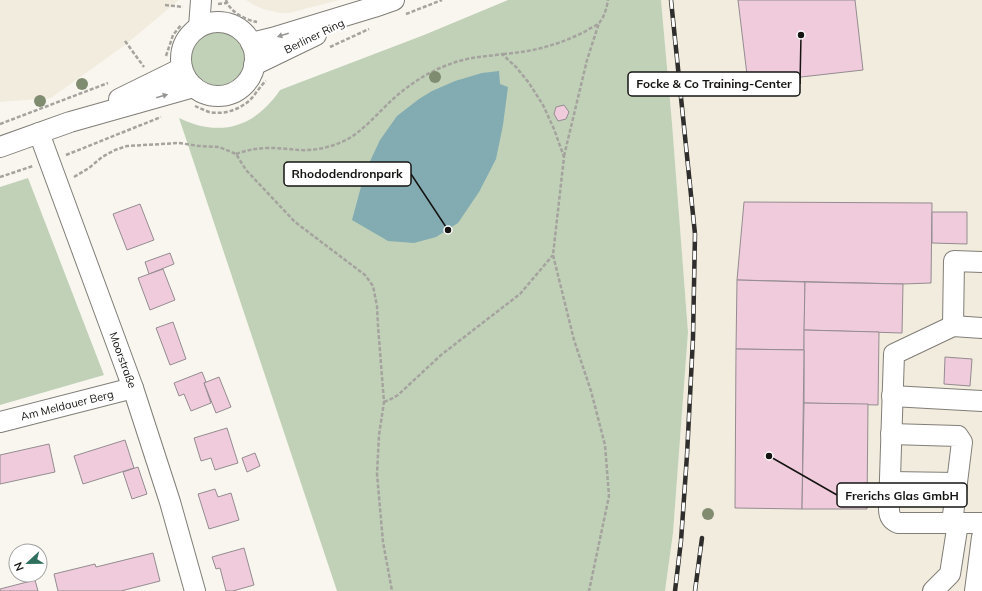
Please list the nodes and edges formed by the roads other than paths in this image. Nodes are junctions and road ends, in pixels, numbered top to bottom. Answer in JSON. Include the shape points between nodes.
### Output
{"nodes":[{"id":1,"x":222,"y":1,"type":"edge"},
{"id":2,"x":194,"y":4,"type":"edge"},
{"id":3,"x":374,"y":7,"type":"junction"},
{"id":4,"x":397,"y":8,"type":"edge"},
{"id":5,"x":200,"y":23,"type":"junction"},
{"id":6,"x":251,"y":43,"type":"junction"},
{"id":7,"x":254,"y":65,"type":"junction"},
{"id":8,"x":182,"y":68,"type":"junction"},
{"id":9,"x":194,"y":96,"type":"junction"},
{"id":10,"x":70,"y":122,"type":"junction"},
{"id":11,"x":39,"y":132,"type":"junction"},
{"id":12,"x":0,"y":147,"type":"edge"},
{"id":13,"x":982,"y":262,"type":"edge"},
{"id":14,"x":952,"y":326,"type":"junction"},
{"id":15,"x":982,"y":328,"type":"edge"},
{"id":16,"x":133,"y":388,"type":"junction"},
{"id":17,"x":892,"y":396,"type":"junction"},
{"id":18,"x":982,"y":401,"type":"edge"},
{"id":19,"x":0,"y":422,"type":"edge"},
{"id":20,"x":891,"y":434,"type":"junction"},
{"id":21,"x":890,"y":482,"type":"junction"},
{"id":22,"x":957,"y":483,"type":"junction"},
{"id":23,"x":955,"y":523,"type":"junction"},
{"id":24,"x":982,"y":524,"type":"edge"},
{"id":25,"x":982,"y":537,"type":"edge"},
{"id":26,"x":936,"y":590,"type":"edge"},
{"id":27,"x":195,"y":591,"type":"edge"},
{"id":28,"x":975,"y":591,"type":"edge"}],
"edges":[{"from":1,"to":5,"type":"street"},
{"from":2,"to":5,"type":"street"},
{"from":3,"to":4,"type":"street","name":"Berliner Ring"},
{"from":3,"to":6,"type":"street","name":"Berliner Ring","one_way":true},
{"from":3,"to":7,"type":"street","name":"Berliner Ring"},
{"from":5,"to":6,"type":"street","via":[[231,25],[246,35]]},
{"from":5,"to":8,"type":"street","via":[[184,45],[181,54]]},
{"from":6,"to":7,"type":"street"},
{"from":7,"to":9,"type":"street","via":[[250,77],[238,90],[222,95],[202,92]]},
{"from":8,"to":9,"type":"street"},
{"from":8,"to":10,"type":"street"},
{"from":10,"to":9,"type":"street","one_way":true},
{"from":10,"to":11,"type":"street"},
{"from":11,"to":12,"type":"street"},
{"from":11,"to":16,"type":"street","name":"Moorstraße"},
{"from":13,"to":14,"type":"street","via":[[954,261]]},
{"from":14,"to":15,"type":"street"},
{"from":14,"to":17,"type":"street","via":[[894,354]]},
{"from":16,"to":19,"type":"street","name":"Am Meldauer Berg"},
{"from":16,"to":27,"type":"street","name":"Moorstraße","via":[[170,502]]},
{"from":17,"to":18,"type":"street"},
{"from":17,"to":20,"type":"street"},
{"from":20,"to":21,"type":"street"},
{"from":20,"to":22,"type":"street","via":[[958,436],[962,442]]},
{"from":21,"to":22,"type":"street"},
{"from":21,"to":23,"type":"street","via":[[889,515],[892,520],[898,523]]},
{"from":22,"to":23,"type":"street"},
{"from":23,"to":24,"type":"street"},
{"from":23,"to":26,"type":"street","via":[[950,574]]},
{"from":25,"to":28,"type":"street"}]}
